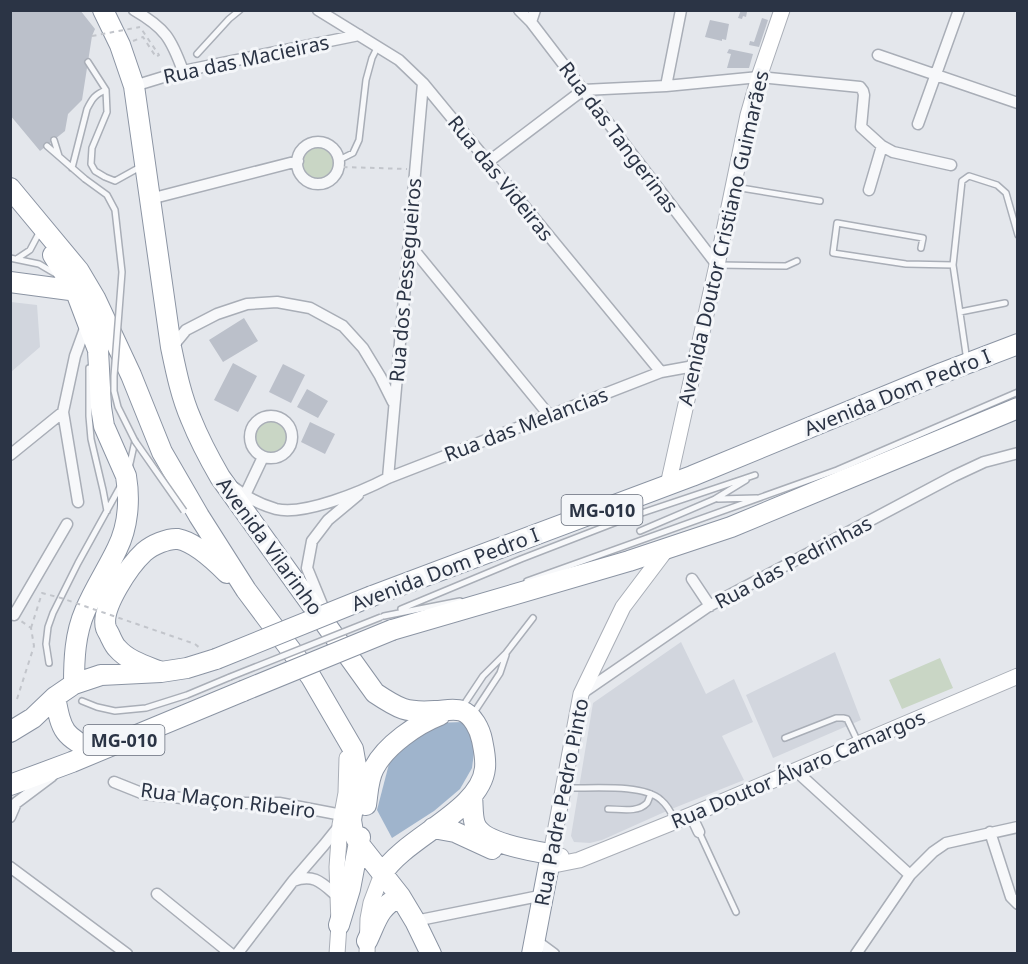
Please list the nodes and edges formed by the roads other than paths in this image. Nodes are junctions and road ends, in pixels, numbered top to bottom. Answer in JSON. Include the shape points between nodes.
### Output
{"nodes":[{"id":1,"x":103,"y":10,"type":"edge"},
{"id":2,"x":134,"y":10,"type":"edge"},
{"id":3,"x":240,"y":10,"type":"edge"},
{"id":4,"x":318,"y":10,"type":"edge"},
{"id":5,"x":519,"y":10,"type":"edge"},
{"id":6,"x":535,"y":10,"type":"edge"},
{"id":7,"x":681,"y":10,"type":"edge"},
{"id":8,"x":782,"y":10,"type":"edge"},
{"id":9,"x":959,"y":10,"type":"edge"},
{"id":10,"x":531,"y":22,"type":"junction"},
{"id":11,"x":360,"y":35,"type":"junction"},
{"id":12,"x":378,"y":46,"type":"junction"},
{"id":13,"x":197,"y":54,"type":"dead end"},
{"id":14,"x":878,"y":55,"type":"dead end"},
{"id":15,"x":88,"y":62,"type":"dead end"},
{"id":16,"x":183,"y":71,"type":"junction"},
{"id":17,"x":936,"y":76,"type":"junction"},
{"id":18,"x":759,"y":77,"type":"junction"},
{"id":19,"x":423,"y":83,"type":"junction"},
{"id":20,"x":134,"y":86,"type":"junction"},
{"id":21,"x":666,"y":86,"type":"junction"},
{"id":22,"x":106,"y":90,"type":"junction"},
{"id":23,"x":583,"y":90,"type":"junction"},
{"id":24,"x":1017,"y":104,"type":"edge"},
{"id":25,"x":918,"y":124,"type":"dead end"},
{"id":26,"x":54,"y":140,"type":"dead end"},
{"id":27,"x":47,"y":146,"type":"dead end"},
{"id":28,"x":882,"y":146,"type":"junction"},
{"id":29,"x":60,"y":156,"type":"junction"},
{"id":30,"x":298,"y":161,"type":"junction"},
{"id":31,"x":488,"y":162,"type":"junction"},
{"id":32,"x":339,"y":163,"type":"junction"},
{"id":33,"x":146,"y":164,"type":"junction"},
{"id":34,"x":951,"y":165,"type":"dead end"},
{"id":35,"x":72,"y":168,"type":"junction"},
{"id":36,"x":734,"y":187,"type":"junction"},
{"id":37,"x":10,"y":188,"type":"edge"},
{"id":38,"x":868,"y":190,"type":"dead end"},
{"id":39,"x":150,"y":199,"type":"junction"},
{"id":40,"x":820,"y":201,"type":"dead end"},
{"id":41,"x":32,"y":214,"type":"junction"},
{"id":42,"x":39,"y":233,"type":"junction"},
{"id":43,"x":1017,"y":235,"type":"edge"},
{"id":44,"x":409,"y":244,"type":"junction"},
{"id":45,"x":921,"y":248,"type":"dead end"},
{"id":46,"x":10,"y":258,"type":"edge"},
{"id":47,"x":18,"y":258,"type":"junction"},
{"id":48,"x":797,"y":261,"type":"dead end"},
{"id":49,"x":717,"y":265,"type":"junction"},
{"id":50,"x":953,"y":265,"type":"junction"},
{"id":51,"x":10,"y":282,"type":"edge"},
{"id":52,"x":84,"y":292,"type":"junction"},
{"id":53,"x":1005,"y":303,"type":"dead end"},
{"id":54,"x":960,"y":312,"type":"junction"},
{"id":55,"x":88,"y":320,"type":"junction"},
{"id":56,"x":177,"y":327,"type":"junction"},
{"id":57,"x":89,"y":344,"type":"dead end"},
{"id":58,"x":1017,"y":344,"type":"edge"},
{"id":59,"x":967,"y":363,"type":"junction"},
{"id":60,"x":89,"y":366,"type":"dead end"},
{"id":61,"x":694,"y":366,"type":"junction"},
{"id":62,"x":661,"y":372,"type":"junction"},
{"id":63,"x":1017,"y":392,"type":"edge"},
{"id":64,"x":394,"y":404,"type":"junction"},
{"id":65,"x":1017,"y":408,"type":"edge"},
{"id":66,"x":63,"y":412,"type":"junction"},
{"id":67,"x":549,"y":415,"type":"junction"},
{"id":68,"x":135,"y":441,"type":"junction"},
{"id":69,"x":1017,"y":453,"type":"edge"},
{"id":70,"x":10,"y":455,"type":"edge"},
{"id":71,"x":263,"y":457,"type":"junction"},
{"id":72,"x":126,"y":476,"type":"junction"},
{"id":73,"x":675,"y":476,"type":"junction"},
{"id":74,"x":220,"y":477,"type":"junction"},
{"id":75,"x":388,"y":478,"type":"junction"},
{"id":76,"x":362,"y":491,"type":"junction"},
{"id":77,"x":245,"y":495,"type":"junction"},
{"id":78,"x":765,"y":497,"type":"junction"},
{"id":79,"x":715,"y":499,"type":"junction"},
{"id":80,"x":78,"y":502,"type":"dead end"},
{"id":81,"x":107,"y":511,"type":"junction"},
{"id":82,"x":67,"y":524,"type":"dead end"},
{"id":83,"x":640,"y":531,"type":"dead end"},
{"id":84,"x":209,"y":532,"type":"junction"},
{"id":85,"x":666,"y":550,"type":"junction"},
{"id":86,"x":630,"y":561,"type":"junction"},
{"id":87,"x":692,"y":579,"type":"dead end"},
{"id":88,"x":516,"y":585,"type":"dead end"},
{"id":89,"x":246,"y":591,"type":"junction"},
{"id":90,"x":635,"y":591,"type":"junction"},
{"id":91,"x":471,"y":599,"type":"dead end"},
{"id":92,"x":711,"y":606,"type":"junction"},
{"id":93,"x":412,"y":609,"type":"junction"},
{"id":94,"x":12,"y":614,"type":"edge"},
{"id":95,"x":533,"y":618,"type":"dead end"},
{"id":96,"x":393,"y":622,"type":"junction"},
{"id":97,"x":334,"y":635,"type":"junction"},
{"id":98,"x":506,"y":653,"type":"junction"},
{"id":99,"x":49,"y":663,"type":"dead end"},
{"id":100,"x":161,"y":672,"type":"junction"},
{"id":101,"x":1017,"y":676,"type":"edge"},
{"id":102,"x":237,"y":684,"type":"junction"},
{"id":103,"x":78,"y":692,"type":"junction"},
{"id":104,"x":581,"y":694,"type":"junction"},
{"id":105,"x":55,"y":697,"type":"junction"},
{"id":106,"x":461,"y":713,"type":"junction"},
{"id":107,"x":10,"y":732,"type":"edge"},
{"id":108,"x":345,"y":734,"type":"junction"},
{"id":109,"x":785,"y":738,"type":"dead end"},
{"id":110,"x":859,"y":744,"type":"junction"},
{"id":111,"x":96,"y":752,"type":"junction"},
{"id":112,"x":72,"y":762,"type":"junction"},
{"id":113,"x":796,"y":771,"type":"junction"},
{"id":114,"x":114,"y":782,"type":"dead end"},
{"id":115,"x":10,"y":785,"type":"edge"},
{"id":116,"x":564,"y":788,"type":"junction"},
{"id":117,"x":651,"y":794,"type":"junction"},
{"id":118,"x":472,"y":796,"type":"junction"},
{"id":119,"x":608,"y":809,"type":"dead end"},
{"id":120,"x":691,"y":815,"type":"junction"},
{"id":121,"x":10,"y":817,"type":"edge"},
{"id":122,"x":341,"y":820,"type":"junction"},
{"id":123,"x":675,"y":821,"type":"junction"},
{"id":124,"x":1017,"y":827,"type":"edge"},
{"id":125,"x":433,"y":828,"type":"junction"},
{"id":126,"x":699,"y":832,"type":"joint"},
{"id":127,"x":990,"y":832,"type":"junction"},
{"id":128,"x":359,"y":844,"type":"junction"},
{"id":129,"x":10,"y":855,"type":"edge"},
{"id":130,"x":550,"y":860,"type":"junction"},
{"id":131,"x":12,"y":868,"type":"edge"},
{"id":132,"x":382,"y":874,"type":"junction"},
{"id":133,"x":910,"y":875,"type":"junction"},
{"id":134,"x":293,"y":881,"type":"junction"},
{"id":135,"x":158,"y":894,"type":"dead end"},
{"id":136,"x":544,"y":895,"type":"junction"},
{"id":137,"x":337,"y":896,"type":"junction"},
{"id":138,"x":400,"y":896,"type":"junction"},
{"id":139,"x":1017,"y":904,"type":"edge"},
{"id":140,"x":735,"y":912,"type":"dead end"},
{"id":141,"x":415,"y":921,"type":"junction"},
{"id":142,"x":339,"y":925,"type":"junction"},
{"id":143,"x":367,"y":947,"type":"edge"},
{"id":144,"x":533,"y":947,"type":"edge"},
{"id":145,"x":127,"y":954,"type":"edge"},
{"id":146,"x":231,"y":954,"type":"edge"},
{"id":147,"x":237,"y":954,"type":"edge"},
{"id":148,"x":338,"y":954,"type":"edge"},
{"id":149,"x":431,"y":954,"type":"edge"},
{"id":150,"x":554,"y":954,"type":"edge"},
{"id":151,"x":856,"y":954,"type":"edge"}],
"edges":[{"from":1,"to":20,"type":"highway","name":"Avenida Vilarinho"},
{"from":2,"to":16,"type":"street","via":[[166,34]]},
{"from":3,"to":13,"type":"lane"},
{"from":4,"to":11,"type":"street","name":"Rua das Videiras"},
{"from":5,"to":10,"type":"street","name":"Rua das Tangerinas"},
{"from":6,"to":10,"type":"street"},
{"from":7,"to":21,"type":"street"},
{"from":8,"to":18,"type":"main road","name":"Avenida Doutor Cristiano Guimarães"},
{"from":9,"to":17,"type":"street"},
{"from":10,"to":23,"type":"street","name":"Rua das Tangerinas"},
{"from":11,"to":12,"type":"street","name":"Rua das Videiras"},
{"from":11,"to":16,"type":"street","name":"Rua das Macieiras"},
{"from":12,"to":19,"type":"street","name":"Rua das Videiras"},
{"from":12,"to":32,"type":"lane","via":[[366,80],[359,140],[353,153]]},
{"from":14,"to":17,"type":"street"},
{"from":15,"to":22,"type":"lane"},
{"from":16,"to":20,"type":"street","name":"Rua das Macieiras"},
{"from":17,"to":24,"type":"street"},
{"from":17,"to":25,"type":"street"},
{"from":18,"to":21,"type":"street"},
{"from":18,"to":28,"type":"street","via":[[860,87],[864,95],[861,127]]},
{"from":18,"to":36,"type":"main road","name":"Avenida Doutor Cristiano Guimarães"},
{"from":19,"to":31,"type":"street","name":"Rua das Videiras"},
{"from":19,"to":44,"type":"street","name":"Rua dos Pessegueiros"},
{"from":20,"to":33,"type":"highway","name":"Avenida Vilarinho"},
{"from":21,"to":23,"type":"street"},
{"from":22,"to":33,"type":"lane","via":[[107,112],[92,148],[91,164],[95,171],[115,181]]},
{"from":22,"to":35,"type":"lane","via":[[98,92],[87,109]]},
{"from":23,"to":31,"type":"street"},
{"from":23,"to":49,"type":"street","name":"Rua das Tangerinas"},
{"from":26,"to":29,"type":"lane"},
{"from":27,"to":29,"type":"lane"},
{"from":28,"to":34,"type":"street"},
{"from":28,"to":38,"type":"street"},
{"from":29,"to":35,"type":"lane"},
{"from":30,"to":32,"type":"street","via":[[304,148],[317,143],[331,147]]},
{"from":30,"to":32,"type":"street","via":[[303,177],[319,184],[333,179]]},
{"from":30,"to":39,"type":"street"},
{"from":31,"to":62,"type":"street","name":"Rua das Videiras"},
{"from":33,"to":39,"type":"highway","name":"Avenida Vilarinho"},
{"from":35,"to":68,"type":"lane","bridge":true,"via":[[107,195],[115,210],[122,272],[114,391]]},
{"from":36,"to":40,"type":"lane"},
{"from":36,"to":49,"type":"main road","name":"Avenida Doutor Cristiano Guimarães"},
{"from":37,"to":41,"type":"highway","name":"Avenida Vilarinho"},
{"from":39,"to":56,"type":"highway","name":"Avenida Vilarinho"},
{"from":41,"to":42,"type":"highway"},
{"from":41,"to":52,"type":"highway","name":"Avenida Vilarinho","via":[[80,271]]},
{"from":42,"to":47,"type":"lane","via":[[30,250]]},
{"from":42,"to":52,"type":"highway"},
{"from":43,"to":50,"type":"lane","via":[[1005,193],[997,185],[969,176],[962,181]]},
{"from":44,"to":64,"type":"street","name":"Rua dos Pessegueiros"},
{"from":44,"to":67,"type":"street"},
{"from":45,"to":50,"type":"lane","via":[[922,238],[837,223],[833,253],[906,264]]},
{"from":46,"to":47,"type":"lane"},
{"from":47,"to":52,"type":"lane","via":[[39,264]]},
{"from":48,"to":49,"type":"lane","via":[[786,266]]},
{"from":49,"to":61,"type":"main road","name":"Avenida Doutor Cristiano Guimarães"},
{"from":50,"to":54,"type":"lane"},
{"from":51,"to":52,"type":"highway"},
{"from":52,"to":55,"type":"highway"},
{"from":52,"to":84,"type":"highway","name":"Avenida Vilarinho","via":[[131,375],[162,452]]},
{"from":53,"to":54,"type":"lane"},
{"from":54,"to":59,"type":"lane"},
{"from":55,"to":57,"type":"lane"},
{"from":55,"to":66,"type":"street","via":[[75,356]]},
{"from":55,"to":72,"type":"highway","via":[[98,350],[104,426]]},
{"from":56,"to":64,"type":"street","via":[[248,304],[277,302],[310,308],[343,326],[358,343]]},
{"from":56,"to":74,"type":"highway","name":"Avenida Vilarinho","via":[[171,347],[178,379],[190,417]]},
{"from":58,"to":59,"type":"highway","name":"Avenida Dom Pedro I","number":"MG-010"},
{"from":59,"to":73,"type":"highway","name":"Avenida Dom Pedro I","number":"MG-010"},
{"from":60,"to":81,"type":"lane","via":[[91,439]]},
{"from":61,"to":62,"type":"street","name":"Rua das Melancias"},
{"from":61,"to":73,"type":"main road","name":"Avenida Doutor Cristiano Guimarães"},
{"from":62,"to":67,"type":"street","name":"Rua das Melancias"},
{"from":63,"to":78,"type":"lane"},
{"from":64,"to":75,"type":"street","name":"Rua dos Pessegueiros"},
{"from":65,"to":85,"type":"highway","name":"Avenida Dom Pedro I","number":"MG-010","via":[[731,527]]},
{"from":66,"to":70,"type":"street"},
{"from":66,"to":80,"type":"street"},
{"from":67,"to":75,"type":"street","name":"Rua das Melancias"},
{"from":68,"to":72,"type":"lane","bridge":true},
{"from":68,"to":84,"type":"lane","bridge":true,"via":[[184,511]]},
{"from":69,"to":92,"type":"street","name":"Rua das Pedrinhas","via":[[954,476]]},
{"from":71,"to":71,"type":"street","via":[[275,458],[289,448],[291,430],[279,417],[261,418],[250,432],[250,444]]},
{"from":71,"to":77,"type":"street"},
{"from":72,"to":81,"type":"lane"},
{"from":72,"to":103,"type":"highway","via":[[125,526],[78,631],[74,656]]},
{"from":73,"to":100,"type":"highway","name":"Avenida Dom Pedro I","number":"MG-010","bridge":true,"via":[[216,659]]},
{"from":74,"to":77,"type":"street","name":"Rua das Melancias"},
{"from":74,"to":97,"type":"highway","name":"Avenida Vilarinho"},
{"from":75,"to":76,"type":"street","name":"Rua das Melancias"},
{"from":76,"to":77,"type":"street","name":"Rua das Melancias","via":[[303,509],[278,509]]},
{"from":76,"to":97,"type":"street","name":"Rua das Melancias","via":[[328,520],[312,541],[307,568]]},
{"from":78,"to":79,"type":"lane"},
{"from":78,"to":88,"type":"lane"},
{"from":79,"to":83,"type":"lane"},
{"from":79,"to":96,"type":"lane","via":[[755,475],[521,559]]},
{"from":81,"to":99,"type":"lane","via":[[53,613],[46,644]]},
{"from":82,"to":94,"type":"street"},
{"from":84,"to":89,"type":"highway","name":"Avenida Vilarinho"},
{"from":85,"to":86,"type":"highway","name":"Avenida Dom Pedro I","number":"MG-010"},
{"from":85,"to":90,"type":"main road","name":"Rua Padre Pedro Pinto"},
{"from":86,"to":90,"type":"main road","via":[[637,571]]},
{"from":86,"to":96,"type":"highway","name":"Avenida Dom Pedro I","number":"MG-010"},
{"from":87,"to":92,"type":"street"},
{"from":89,"to":100,"type":"highway","via":[[212,559],[181,540],[171,539],[145,551],[111,600],[105,614],[106,628],[117,648],[132,660]]},
{"from":89,"to":108,"type":"highway","name":"Avenida Vilarinho","via":[[311,677]]},
{"from":90,"to":104,"type":"main road","name":"Rua Padre Pedro Pinto"},
{"from":91,"to":93,"type":"lane"},
{"from":92,"to":104,"type":"street","name":"Rua das Pedrinhas"},
{"from":93,"to":96,"type":"lane"},
{"from":93,"to":96,"type":"lane"},
{"from":95,"to":98,"type":"lane"},
{"from":96,"to":102,"type":"highway","name":"Avenida Dom Pedro I","number":"MG-010","bridge":true},
{"from":97,"to":106,"type":"highway","name":"Avenida Vilarinho","via":[[375,693],[397,707],[412,712]]},
{"from":98,"to":106,"type":"lane","via":[[483,676]]},
{"from":98,"to":106,"type":"lane","via":[[500,673]]},
{"from":100,"to":103,"type":"highway","name":"Avenida Dom Pedro I","number":"MG-010","via":[[100,675]]},
{"from":101,"to":110,"type":"main road","name":"Rua Doutor Álvaro Camargos"},
{"from":102,"to":103,"type":"lane","via":[[146,708],[115,711],[97,707]]},
{"from":102,"to":111,"type":"highway","name":"Avenida Dom Pedro I","number":"MG-010"},
{"from":103,"to":105,"type":"highway","name":"Avenida Dom Pedro I","number":"MG-010"},
{"from":104,"to":116,"type":"main road","name":"Rua Padre Pedro Pinto"},
{"from":105,"to":107,"type":"highway","name":"Avenida Dom Pedro I","number":"MG-010","via":[[33,718]]},
{"from":105,"to":111,"type":"highway","via":[[59,721],[66,733]]},
{"from":106,"to":118,"type":"highway","via":[[481,736],[485,753],[485,770]]},
{"from":106,"to":128,"type":"highway","via":[[423,722],[405,734],[374,767]]},
{"from":108,"to":122,"type":"main road","name":"Avenida Vilarinho","via":[[346,793]]},
{"from":108,"to":128,"type":"highway","via":[[356,766],[351,820]]},
{"from":109,"to":110,"type":"lane","via":[[843,718]]},
{"from":110,"to":113,"type":"main road","name":"Rua Doutor Álvaro Camargos"},
{"from":111,"to":112,"type":"highway","name":"Avenida Dom Pedro I","number":"MG-010"},
{"from":112,"to":115,"type":"highway","name":"Avenida Dom Pedro I","number":"MG-010"},
{"from":112,"to":121,"type":"street","via":[[16,803]]},
{"from":113,"to":120,"type":"main road","name":"Rua Doutor Álvaro Camargos"},
{"from":113,"to":133,"type":"street"},
{"from":114,"to":122,"type":"street","name":"Rua Maçon Ribeiro","via":[[144,794],[230,803],[279,803]]},
{"from":116,"to":117,"type":"lane","via":[[619,788]]},
{"from":116,"to":130,"type":"main road","name":"Rua Padre Pedro Pinto"},
{"from":117,"to":119,"type":"lane","via":[[639,808]]},
{"from":117,"to":123,"type":"lane","via":[[660,798]]},
{"from":118,"to":125,"type":"highway"},
{"from":118,"to":130,"type":"highway","name":"Rua Doutor Álvaro Camargos","via":[[475,824],[484,835]]},
{"from":120,"to":123,"type":"main road","name":"Rua Doutor Álvaro Camargos"},
{"from":120,"to":126,"type":"street"},
{"from":122,"to":134,"type":"street"},
{"from":122,"to":137,"type":"main road","name":"Avenida Vilarinho"},
{"from":123,"to":130,"type":"main road","name":"Rua Doutor Álvaro Camargos","via":[[579,860]]},
{"from":124,"to":127,"type":"street"},
{"from":125,"to":130,"type":"highway","name":"Rua Doutor Álvaro Camargos","via":[[455,832],[503,853]]},
{"from":125,"to":132,"type":"highway","via":[[399,854]]},
{"from":126,"to":140,"type":"lane"},
{"from":127,"to":133,"type":"street","via":[[946,843]]},
{"from":127,"to":139,"type":"street","via":[[1011,897]]},
{"from":128,"to":132,"type":"highway"},
{"from":128,"to":142,"type":"highway"},
{"from":129,"to":131,"type":"street"},
{"from":130,"to":136,"type":"highway","name":"Rua Padre Pedro Pinto"},
{"from":131,"to":145,"type":"street"},
{"from":132,"to":138,"type":"highway"},
{"from":132,"to":143,"type":"main road","via":[[371,903]]},
{"from":133,"to":151,"type":"street"},
{"from":134,"to":137,"type":"street","via":[[313,878]]},
{"from":134,"to":147,"type":"street"},
{"from":135,"to":146,"type":"street"},
{"from":136,"to":141,"type":"street"},
{"from":136,"to":144,"type":"highway","name":"Rua Padre Pedro Pinto"},
{"from":137,"to":142,"type":"main road","name":"Avenida Vilarinho"},
{"from":138,"to":141,"type":"highway"},
{"from":138,"to":143,"type":"highway","via":[[381,911]]},
{"from":141,"to":149,"type":"highway"},
{"from":142,"to":148,"type":"main road","name":"Avenida Vilarinho"},
{"from":144,"to":150,"type":"street"}]}
